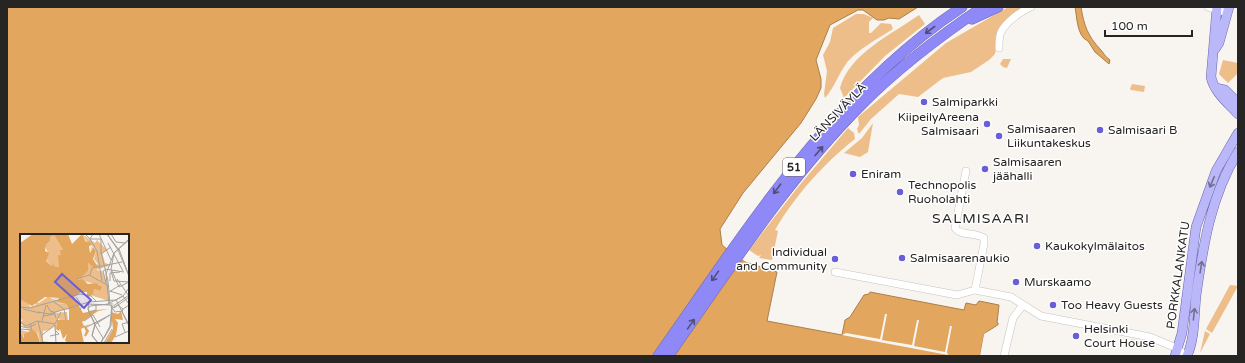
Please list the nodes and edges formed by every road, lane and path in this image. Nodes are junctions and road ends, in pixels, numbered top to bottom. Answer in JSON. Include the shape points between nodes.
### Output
{"nodes":[{"id":1,"x":962,"y":7,"type":"edge"},
{"id":2,"x":982,"y":7,"type":"edge"},
{"id":3,"x":998,"y":7,"type":"edge"},
{"id":4,"x":1030,"y":7,"type":"edge"},
{"id":5,"x":1214,"y":8,"type":"edge"},
{"id":6,"x":1228,"y":10,"type":"edge"},
{"id":7,"x":956,"y":25,"type":"junction"},
{"id":8,"x":999,"y":48,"type":"dead end"},
{"id":9,"x":1213,"y":52,"type":"junction"},
{"id":10,"x":1216,"y":88,"type":"junction"},
{"id":11,"x":1238,"y":103,"type":"edge"},
{"id":12,"x":1238,"y":114,"type":"edge"},
{"id":13,"x":1238,"y":133,"type":"edge"},
{"id":14,"x":1238,"y":152,"type":"edge"},
{"id":15,"x":966,"y":171,"type":"dead end"},
{"id":16,"x":740,"y":247,"type":"junction"},
{"id":17,"x":835,"y":272,"type":"dead end"},
{"id":18,"x":975,"y":290,"type":"junction"},
{"id":19,"x":1023,"y":305,"type":"junction"},
{"id":20,"x":1177,"y":353,"type":"edge"},
{"id":21,"x":658,"y":356,"type":"edge"},
{"id":22,"x":668,"y":356,"type":"edge"},
{"id":23,"x":1004,"y":356,"type":"edge"},
{"id":24,"x":1187,"y":356,"type":"edge"}],
"edges":[{"from":1,"to":16,"type":"highway","name":"LÄNSIVÄYLÄ","number":"51","one_way":true,"via":[[906,49],[857,95],[810,148]]},
{"from":2,"to":7,"type":"highway","name":"LÄNSIVÄYLÄ","number":"51"},
{"from":3,"to":7,"type":"highway"},
{"from":4,"to":8,"type":"street","via":[[1003,29],[999,36]]},
{"from":5,"to":6,"type":"street"},
{"from":5,"to":9,"type":"main road"},
{"from":6,"to":9,"type":"main road","via":[[1219,43]]},
{"from":16,"to":7,"type":"highway","name":"LÄNSIVÄYLÄ","number":"51","one_way":true,"via":[[839,128],[904,65]]},
{"from":9,"to":10,"type":"main road","via":[[1211,77]]},
{"from":10,"to":11,"type":"main road","via":[[1225,90]]},
{"from":10,"to":12,"type":"main road"},
{"from":13,"to":20,"type":"main road","name":"PORKKALANKATU","one_way":true,"via":[[1216,171],[1196,227]]},
{"from":24,"to":14,"type":"main road","name":"PORKKALANKATU","one_way":true,"via":[[1191,346],[1207,229],[1219,190]]},
{"from":15,"to":18,"type":"street","via":[[955,228],[958,232],[984,238]]},
{"from":16,"to":21,"type":"highway","name":"LÄNSIVÄYLÄ","number":"51","one_way":true},
{"from":22,"to":16,"type":"highway","name":"LÄNSIVÄYLÄ","number":"51","one_way":true},
{"from":17,"to":18,"type":"street","via":[[957,295]]},
{"from":18,"to":19,"type":"street","via":[[1011,297]]},
{"from":19,"to":20,"type":"street","via":[[1041,316],[1150,337]]},
{"from":19,"to":23,"type":"street","via":[[1013,318]]},
{"from":20,"to":24,"type":"street"}]}
